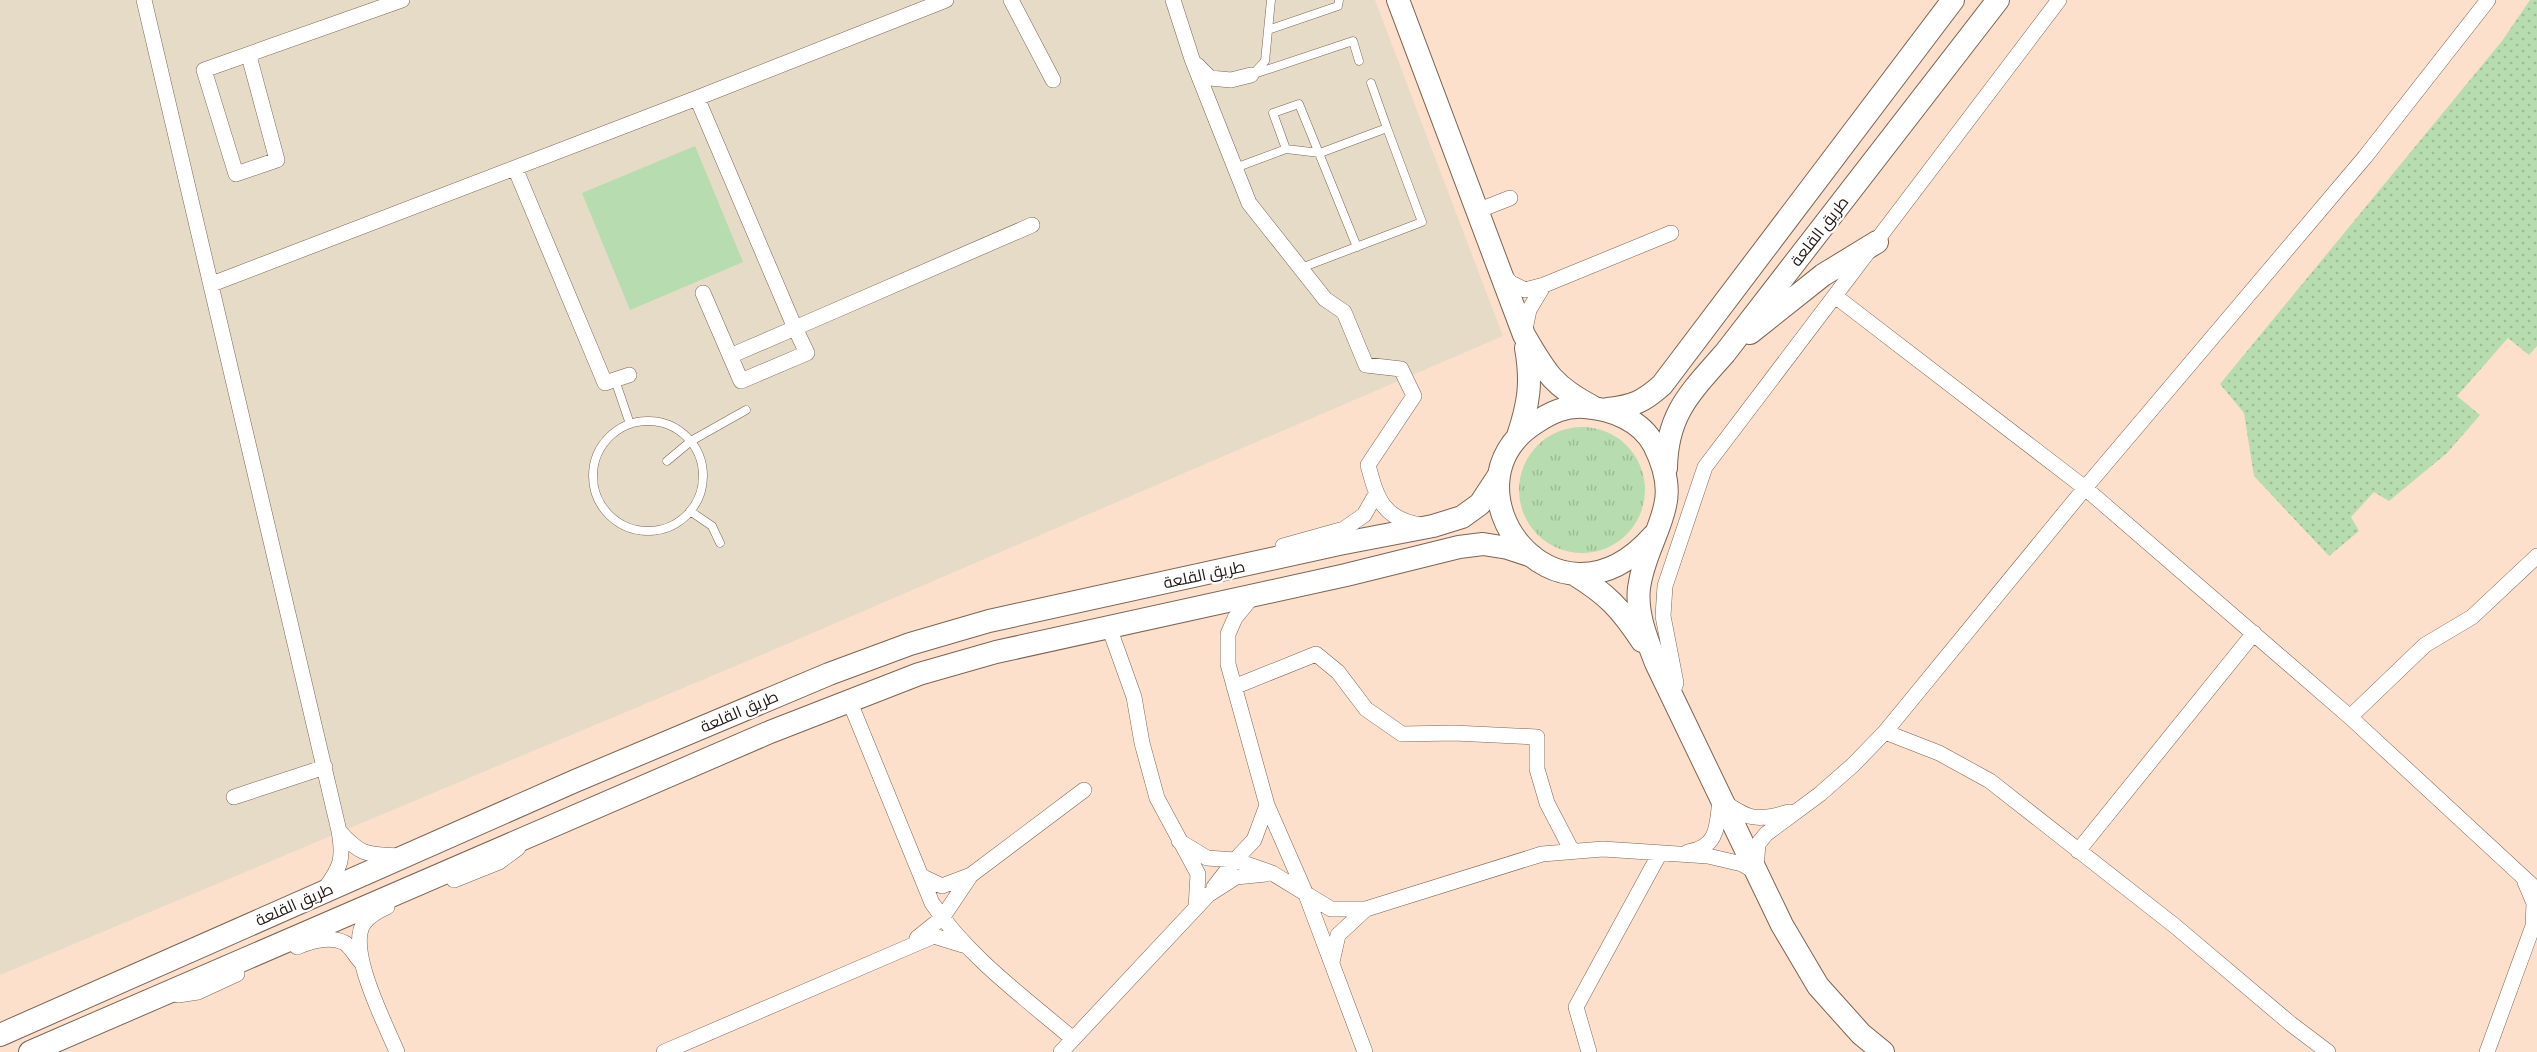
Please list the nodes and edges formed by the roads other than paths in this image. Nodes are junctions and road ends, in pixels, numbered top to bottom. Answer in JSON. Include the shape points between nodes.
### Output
{"nodes":[{"id":1,"x":144,"y":0,"type":"edge"},
{"id":2,"x":402,"y":0,"type":"edge"},
{"id":3,"x":946,"y":0,"type":"edge"},
{"id":4,"x":1011,"y":0,"type":"edge"},
{"id":5,"x":1173,"y":0,"type":"edge"},
{"id":6,"x":1271,"y":0,"type":"edge"},
{"id":7,"x":1339,"y":0,"type":"edge"},
{"id":8,"x":1398,"y":0,"type":"edge"},
{"id":9,"x":1941,"y":0,"type":"edge"},
{"id":10,"x":1953,"y":0,"type":"edge"},
{"id":11,"x":1998,"y":0,"type":"edge"},
{"id":12,"x":2059,"y":0,"type":"edge"},
{"id":13,"x":2488,"y":0,"type":"edge"},
{"id":14,"x":1932,"y":27,"type":"junction"},
{"id":15,"x":1268,"y":30,"type":"junction"},
{"id":16,"x":249,"y":56,"type":"junction"},
{"id":17,"x":1192,"y":59,"type":"junction"},
{"id":18,"x":1359,"y":61,"type":"dead end"},
{"id":19,"x":1251,"y":75,"type":"junction"},
{"id":20,"x":1053,"y":80,"type":"dead end"},
{"id":21,"x":1371,"y":83,"type":"dead end"},
{"id":22,"x":697,"y":98,"type":"junction"},
{"id":23,"x":1387,"y":128,"type":"junction"},
{"id":24,"x":1286,"y":149,"type":"junction"},
{"id":25,"x":1320,"y":153,"type":"junction"},
{"id":26,"x":515,"y":168,"type":"junction"},
{"id":27,"x":1235,"y":168,"type":"junction"},
{"id":28,"x":1510,"y":198,"type":"dead end"},
{"id":29,"x":1477,"y":211,"type":"junction"},
{"id":30,"x":1032,"y":225,"type":"dead end"},
{"id":31,"x":1671,"y":233,"type":"dead end"},
{"id":32,"x":1877,"y":242,"type":"junction"},
{"id":33,"x":1357,"y":247,"type":"junction"},
{"id":34,"x":1301,"y":268,"type":"junction"},
{"id":35,"x":1500,"y":270,"type":"junction"},
{"id":36,"x":212,"y":284,"type":"junction"},
{"id":37,"x":1544,"y":285,"type":"junction"},
{"id":38,"x":703,"y":292,"type":"dead end"},
{"id":39,"x":1835,"y":296,"type":"junction"},
{"id":40,"x":795,"y":328,"type":"junction"},
{"id":41,"x":1524,"y":335,"type":"junction"},
{"id":42,"x":1725,"y":352,"type":"junction"},
{"id":43,"x":730,"y":356,"type":"junction"},
{"id":44,"x":622,"y":378,"type":"joint"},
{"id":45,"x":1601,"y":409,"type":"junction"},
{"id":46,"x":746,"y":410,"type":"dead end"},
{"id":47,"x":630,"y":424,"type":"junction"},
{"id":48,"x":1517,"y":439,"type":"junction"},
{"id":49,"x":691,"y":441,"type":"junction"},
{"id":50,"x":667,"y":460,"type":"dead end"},
{"id":51,"x":1665,"y":473,"type":"junction"},
{"id":52,"x":1499,"y":475,"type":"junction"},
{"id":53,"x":2085,"y":488,"type":"junction"},
{"id":54,"x":1376,"y":495,"type":"junction"},
{"id":55,"x":690,"y":511,"type":"junction"},
{"id":56,"x":1433,"y":526,"type":"junction"},
{"id":57,"x":1653,"y":536,"type":"junction"},
{"id":58,"x":720,"y":543,"type":"dead end"},
{"id":59,"x":1532,"y":556,"type":"junction"},
{"id":60,"x":2537,"y":556,"type":"edge"},
{"id":61,"x":1574,"y":574,"type":"junction"},
{"id":62,"x":1253,"y":596,"type":"junction"},
{"id":63,"x":1089,"y":599,"type":"junction"},
{"id":64,"x":1109,"y":627,"type":"junction"},
{"id":65,"x":2254,"y":633,"type":"junction"},
{"id":66,"x":1656,"y":663,"type":"junction"},
{"id":67,"x":1234,"y":687,"type":"junction"},
{"id":68,"x":1671,"y":696,"type":"junction"},
{"id":69,"x":849,"y":700,"type":"junction"},
{"id":70,"x":2350,"y":717,"type":"junction"},
{"id":71,"x":1885,"y":732,"type":"junction"},
{"id":72,"x":325,"y":767,"type":"junction"},
{"id":73,"x":1084,"y":790,"type":"dead end"},
{"id":74,"x":234,"y":797,"type":"dead end"},
{"id":75,"x":1720,"y":799,"type":"junction"},
{"id":76,"x":1267,"y":805,"type":"junction"},
{"id":77,"x":1798,"y":810,"type":"junction"},
{"id":78,"x":545,"y":829,"type":"junction"},
{"id":79,"x":339,"y":831,"type":"junction"},
{"id":80,"x":1179,"y":841,"type":"junction"},
{"id":81,"x":2078,"y":851,"type":"junction"},
{"id":82,"x":1572,"y":852,"type":"junction"},
{"id":83,"x":1660,"y":853,"type":"junction"},
{"id":84,"x":1678,"y":854,"type":"junction"},
{"id":85,"x":403,"y":856,"type":"junction"},
{"id":86,"x":1235,"y":860,"type":"junction"},
{"id":87,"x":1756,"y":872,"type":"junction"},
{"id":88,"x":1272,"y":873,"type":"junction"},
{"id":89,"x":971,"y":875,"type":"junction"},
{"id":90,"x":921,"y":876,"type":"junction"},
{"id":91,"x":2524,"y":879,"type":"junction"},
{"id":92,"x":2537,"y":890,"type":"edge"},
{"id":93,"x":324,"y":891,"type":"junction"},
{"id":94,"x":1305,"y":892,"type":"junction"},
{"id":95,"x":1208,"y":895,"type":"junction"},
{"id":96,"x":1196,"y":908,"type":"junction"},
{"id":97,"x":1366,"y":909,"type":"junction"},
{"id":98,"x":942,"y":918,"type":"junction"},
{"id":99,"x":2533,"y":935,"type":"edge"},
{"id":100,"x":908,"y":945,"type":"junction"},
{"id":101,"x":966,"y":946,"type":"junction"},
{"id":102,"x":1332,"y":962,"type":"junction"},
{"id":103,"x":362,"y":963,"type":"junction"},
{"id":104,"x":148,"y":1000,"type":"junction"},
{"id":105,"x":0,"y":1035,"type":"edge"},
{"id":106,"x":1073,"y":1039,"type":"junction"},
{"id":107,"x":1874,"y":1048,"type":"edge"},
{"id":108,"x":30,"y":1052,"type":"edge"},
{"id":109,"x":397,"y":1052,"type":"edge"},
{"id":110,"x":664,"y":1052,"type":"edge"},
{"id":111,"x":1061,"y":1052,"type":"edge"},
{"id":112,"x":1365,"y":1052,"type":"edge"},
{"id":113,"x":1589,"y":1052,"type":"edge"},
{"id":114,"x":2328,"y":1052,"type":"edge"},
{"id":115,"x":2487,"y":1052,"type":"edge"}],
"edges":[{"from":1,"to":36,"type":"street"},
{"from":2,"to":16,"type":"street"},
{"from":3,"to":22,"type":"street"},
{"from":4,"to":20,"type":"street"},
{"from":5,"to":17,"type":"street"},
{"from":6,"to":15,"type":"lane"},
{"from":7,"to":15,"type":"lane","via":[[1338,6]]},
{"from":8,"to":29,"type":"main road"},
{"from":9,"to":14,"type":"street"},
{"from":10,"to":14,"type":"main road","name":"طريق القلعة"},
{"from":11,"to":42,"type":"main road","name":"طريق القلعة"},
{"from":12,"to":32,"type":"street"},
{"from":13,"to":53,"type":"street","via":[[2365,157]]},
{"from":14,"to":45,"type":"main road","name":"طريق القلعة","via":[[1662,385],[1646,400],[1631,406]]},
{"from":15,"to":19,"type":"lane","via":[[1265,62]]},
{"from":16,"to":16,"type":"street","via":[[277,160],[236,174],[204,70]]},
{"from":17,"to":19,"type":"street","via":[[1210,78],[1231,80]]},
{"from":17,"to":27,"type":"street"},
{"from":18,"to":19,"type":"lane","via":[[1353,41]]},
{"from":21,"to":23,"type":"lane"},
{"from":22,"to":26,"type":"street"},
{"from":22,"to":40,"type":"street"},
{"from":23,"to":25,"type":"lane"},
{"from":23,"to":33,"type":"lane","via":[[1422,222]]},
{"from":24,"to":25,"type":"lane"},
{"from":24,"to":25,"type":"lane","via":[[1273,113],[1299,104]]},
{"from":24,"to":27,"type":"lane"},
{"from":25,"to":33,"type":"lane"},
{"from":26,"to":36,"type":"street"},
{"from":26,"to":44,"type":"street","via":[[605,383]]},
{"from":27,"to":34,"type":"street","via":[[1249,203]]},
{"from":28,"to":29,"type":"street"},
{"from":29,"to":35,"type":"main road"},
{"from":30,"to":40,"type":"street"},
{"from":31,"to":37,"type":"street"},
{"from":32,"to":39,"type":"street"},
{"from":32,"to":42,"type":"main road","via":[[1823,275]]},
{"from":33,"to":34,"type":"lane"},
{"from":34,"to":54,"type":"street","via":[[1325,298],[1344,312],[1366,365],[1401,369],[1414,396],[1368,465]]},
{"from":35,"to":37,"type":"street","via":[[1511,283],[1525,290]]},
{"from":35,"to":41,"type":"main road"},
{"from":36,"to":72,"type":"street"},
{"from":37,"to":41,"type":"street","via":[[1529,310]]},
{"from":38,"to":43,"type":"street"},
{"from":39,"to":53,"type":"street"},
{"from":39,"to":68,"type":"street","via":[[1705,467],[1665,586],[1663,616],[1676,683]]},
{"from":40,"to":43,"type":"street"},
{"from":40,"to":43,"type":"street","via":[[807,353],[741,381]]},
{"from":41,"to":45,"type":"main road","via":[[1544,370],[1566,393]]},
{"from":41,"to":48,"type":"main road","via":[[1531,373],[1528,406]]},
{"from":42,"to":51,"type":"main road","name":"طريق القلعة","via":[[1686,398],[1672,423]]},
{"from":44,"to":47,"type":"lane"},
{"from":45,"to":48,"type":"main road","via":[[1577,406],[1552,412]]},
{"from":45,"to":51,"type":"main road","via":[[1632,422],[1653,442]]},
{"from":46,"to":49,"type":"lane"},
{"from":47,"to":49,"type":"lane","via":[[656,420],[676,427]]},
{"from":47,"to":55,"type":"lane","via":[[618,428],[603,442],[595,458],[594,492],[601,507],[620,525],[639,531],[661,530],[685,518]]},
{"from":48,"to":52,"type":"main road"},
{"from":49,"to":50,"type":"lane"},
{"from":49,"to":55,"type":"lane","via":[[701,458],[704,478],[700,497]]},
{"from":51,"to":57,"type":"main road","via":[[1666,505]]},
{"from":52,"to":56,"type":"main road","name":"طريق القلعة","via":[[1480,504],[1462,517]]},
{"from":52,"to":59,"type":"main road","via":[[1503,518],[1517,544]]},
{"from":53,"to":65,"type":"street"},
{"from":53,"to":71,"type":"street"},
{"from":54,"to":56,"type":"street","via":[[1392,516]]},
{"from":54,"to":63,"type":"street","via":[[1364,515],[1344,529]]},
{"from":55,"to":58,"type":"lane","via":[[712,526]]},
{"from":56,"to":63,"type":"main road","name":"طريق القلعة"},
{"from":57,"to":61,"type":"main road","via":[[1637,554],[1608,571]]},
{"from":57,"to":66,"type":"main road","via":[[1639,590],[1642,623]]},
{"from":59,"to":61,"type":"main road","via":[[1542,565]]},
{"from":59,"to":62,"type":"main road","name":"طريق القلعة","via":[[1483,544],[1459,547]]},
{"from":60,"to":70,"type":"street","via":[[2472,617],[2425,645]]},
{"from":61,"to":66,"type":"main road","via":[[1601,590],[1617,607]]},
{"from":62,"to":64,"type":"main road","name":"طريق القلعة"},
{"from":62,"to":67,"type":"street","via":[[1228,634],[1228,664]]},
{"from":63,"to":85,"type":"main road","name":"طريق القلعة","via":[[910,644],[829,674]]},
{"from":64,"to":69,"type":"main road","name":"طريق القلعة","via":[[996,652]]},
{"from":64,"to":80,"type":"street","via":[[1134,697],[1157,798]]},
{"from":65,"to":70,"type":"street"},
{"from":65,"to":81,"type":"street"},
{"from":66,"to":68,"type":"main road"},
{"from":67,"to":76,"type":"street"},
{"from":67,"to":82,"type":"street","via":[[1316,654],[1338,672],[1366,709],[1402,734],[1537,737],[1537,769],[1547,803]]},
{"from":68,"to":75,"type":"main road"},
{"from":69,"to":78,"type":"main road","name":"طريق القلعة"},
{"from":69,"to":90,"type":"street"},
{"from":70,"to":91,"type":"street"},
{"from":71,"to":77,"type":"street","via":[[1845,773]]},
{"from":71,"to":81,"type":"street","via":[[1939,753],[1990,782]]},
{"from":72,"to":74,"type":"street"},
{"from":72,"to":79,"type":"street"},
{"from":73,"to":89,"type":"street"},
{"from":75,"to":77,"type":"street","via":[[1753,818]]},
{"from":75,"to":84,"type":"street","via":[[1715,834],[1710,842]]},
{"from":75,"to":87,"type":"main road"},
{"from":76,"to":86,"type":"street","via":[[1254,840]]},
{"from":76,"to":94,"type":"street"},
{"from":77,"to":87,"type":"street","via":[[1758,844]]},
{"from":78,"to":103,"type":"street","via":[[499,862],[376,912],[363,924],[359,940]]},
{"from":78,"to":104,"type":"main road","name":"طريق القلعة"},
{"from":79,"to":85,"type":"street","via":[[355,849],[374,855]]},
{"from":79,"to":93,"type":"street","via":[[343,854],[338,872]]},
{"from":80,"to":86,"type":"street","via":[[1207,858]]},
{"from":80,"to":96,"type":"street","via":[[1198,874]]},
{"from":81,"to":114,"type":"street"},
{"from":82,"to":83,"type":"street","via":[[1603,849]]},
{"from":82,"to":97,"type":"street","via":[[1542,854]]},
{"from":83,"to":84,"type":"street"},
{"from":83,"to":113,"type":"street","via":[[1576,1007]]},
{"from":84,"to":87,"type":"street","via":[[1727,859]]},
{"from":85,"to":93,"type":"main road","name":"طريق القلعة"},
{"from":86,"to":88,"type":"street"},
{"from":86,"to":95,"type":"street"},
{"from":87,"to":107,"type":"main road","via":[[1818,987]]},
{"from":88,"to":94,"type":"street"},
{"from":88,"to":95,"type":"street","via":[[1236,877]]},
{"from":89,"to":90,"type":"street","via":[[942,886]]},
{"from":89,"to":98,"type":"street"},
{"from":90,"to":98,"type":"street"},
{"from":91,"to":92,"type":"street"},
{"from":91,"to":99,"type":"street","via":[[2534,903]]},
{"from":93,"to":105,"type":"main road","name":"طريق القلعة"},
{"from":94,"to":97,"type":"street","via":[[1330,909]]},
{"from":94,"to":102,"type":"street"},
{"from":95,"to":96,"type":"street"},
{"from":96,"to":106,"type":"street"},
{"from":97,"to":102,"type":"street","via":[[1338,935]]},
{"from":98,"to":100,"type":"street"},
{"from":98,"to":101,"type":"street"},
{"from":99,"to":115,"type":"street"},
{"from":100,"to":101,"type":"street","via":[[934,936]]},
{"from":100,"to":110,"type":"street"},
{"from":101,"to":106,"type":"street"},
{"from":102,"to":112,"type":"street"},
{"from":103,"to":104,"type":"street","via":[[346,944],[330,939],[309,942],[198,992]]},
{"from":103,"to":109,"type":"street"},
{"from":104,"to":108,"type":"main road","name":"طريق القلعة"},
{"from":106,"to":111,"type":"street"}]}
